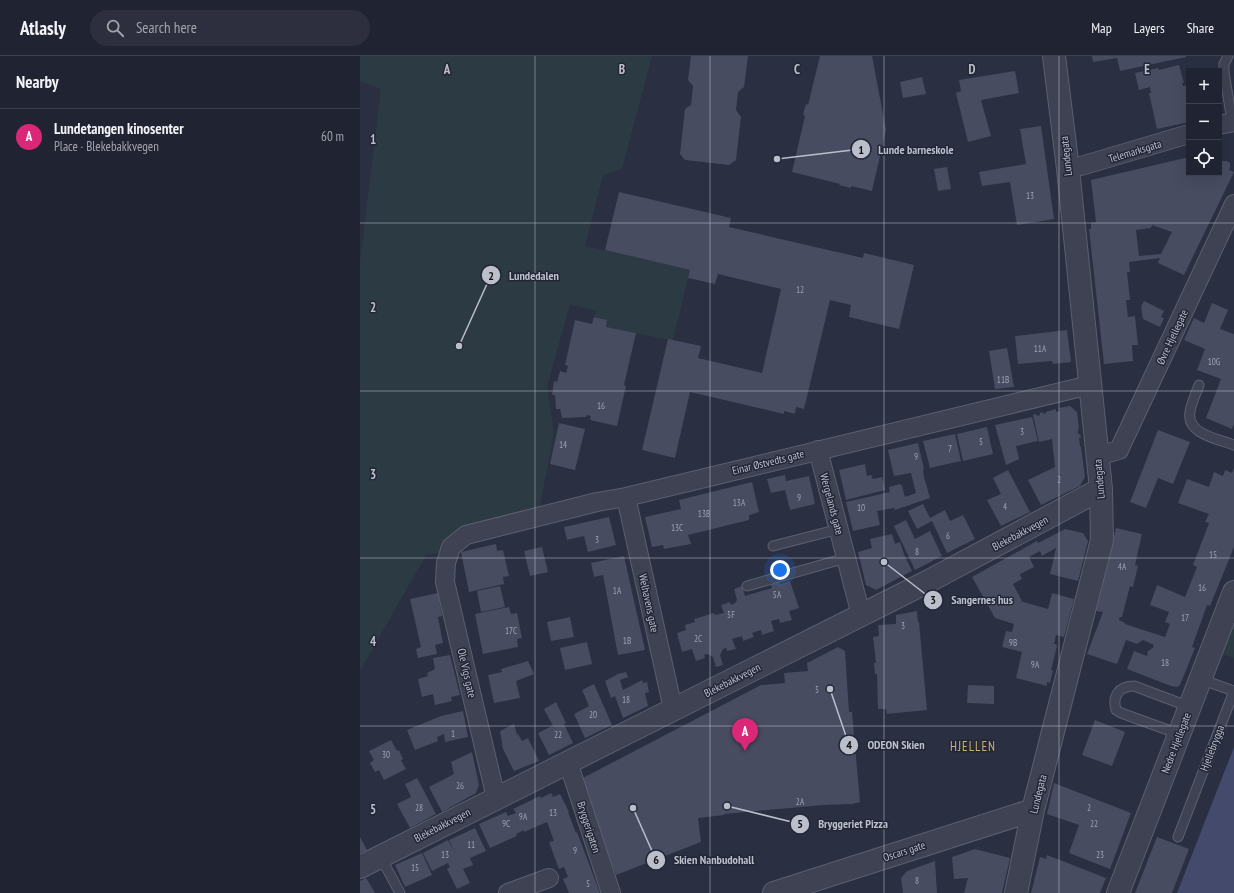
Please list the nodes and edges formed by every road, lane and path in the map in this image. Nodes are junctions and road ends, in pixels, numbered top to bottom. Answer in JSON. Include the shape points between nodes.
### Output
{"nodes":[{"id":1,"x":1054,"y":56,"type":"edge"},
{"id":2,"x":1228,"y":56,"type":"edge"},
{"id":3,"x":1228,"y":123,"type":"edge"},
{"id":4,"x":1186,"y":135,"type":"edge"},
{"id":5,"x":1081,"y":166,"type":"dead end"},
{"id":6,"x":1234,"y":204,"type":"edge"},
{"id":7,"x":1090,"y":385,"type":"junction"},
{"id":8,"x":1199,"y":385,"type":"dead end"},
{"id":9,"x":1234,"y":445,"type":"edge"},
{"id":10,"x":818,"y":450,"type":"junction"},
{"id":11,"x":1098,"y":456,"type":"junction"},
{"id":12,"x":1101,"y":489,"type":"junction"},
{"id":13,"x":626,"y":496,"type":"junction"},
{"id":14,"x":839,"y":529,"type":"junction"},
{"id":15,"x":773,"y":546,"type":"dead end"},
{"id":16,"x":451,"y":547,"type":"joint"},
{"id":17,"x":846,"y":558,"type":"junction"},
{"id":18,"x":747,"y":586,"type":"dead end"},
{"id":19,"x":1234,"y":592,"type":"edge"},
{"id":20,"x":861,"y":615,"type":"junction"},
{"id":21,"x":1200,"y":679,"type":"junction"},
{"id":22,"x":1190,"y":707,"type":"junction"},
{"id":23,"x":673,"y":709,"type":"junction"},
{"id":24,"x":1179,"y":734,"type":"junction"},
{"id":25,"x":568,"y":762,"type":"junction"},
{"id":26,"x":496,"y":798,"type":"junction"},
{"id":27,"x":1033,"y":810,"type":"junction"},
{"id":28,"x":1178,"y":838,"type":"dead end"},
{"id":29,"x":380,"y":856,"type":"junction"},
{"id":30,"x":360,"y":867,"type":"edge"},
{"id":31,"x":549,"y":878,"type":"dead end"},
{"id":32,"x":400,"y":893,"type":"edge"},
{"id":33,"x":508,"y":893,"type":"edge"},
{"id":34,"x":611,"y":893,"type":"edge"},
{"id":35,"x":774,"y":893,"type":"edge"},
{"id":36,"x":1016,"y":893,"type":"edge"},
{"id":37,"x":1118,"y":893,"type":"edge"}],
"edges":[{"from":1,"to":7,"type":"street","name":"Lundegata"},
{"from":2,"to":3,"type":"lane","via":[[1224,72]]},
{"from":4,"to":5,"type":"street","name":"Telemarksgata"},
{"from":6,"to":11,"type":"street","name":"Øvre Hjellegate","via":[[1119,450]]},
{"from":7,"to":10,"type":"street","name":"Einar Østvedts gate"},
{"from":7,"to":11,"type":"street","name":"Lundegata"},
{"from":8,"to":9,"type":"lane","via":[[1190,412],[1191,424],[1196,431]]},
{"from":10,"to":13,"type":"street","name":"Einar Østvedts gate"},
{"from":10,"to":14,"type":"street","name":"Wergelands gate"},
{"from":11,"to":12,"type":"street","name":"Lundegata"},
{"from":12,"to":20,"type":"street","name":"Blekebakkvegen"},
{"from":12,"to":27,"type":"street","name":"Lundegata","via":[[1102,540]]},
{"from":13,"to":16,"type":"street","name":"Einar Østvedts gate","via":[[466,535]]},
{"from":13,"to":23,"type":"street","name":"Welhavens gate"},
{"from":14,"to":15,"type":"lane"},
{"from":14,"to":17,"type":"street","name":"Wergelands gate"},
{"from":16,"to":26,"type":"street","name":"Ole Vigs gate","via":[[446,563],[445,582]]},
{"from":17,"to":18,"type":"lane"},
{"from":17,"to":20,"type":"street","name":"Wergelands gate"},
{"from":19,"to":21,"type":"street","name":"Nedre Hjellegate"},
{"from":20,"to":23,"type":"street","name":"Blekebakkvegen"},
{"from":21,"to":22,"type":"street","name":"Nedre Hjellegate"},
{"from":21,"to":28,"type":"lane","name":"Hjellebrygga","via":[[1234,692]]},
{"from":22,"to":24,"type":"street","name":"Nedre Hjellegate"},
{"from":22,"to":24,"type":"lane","via":[[1134,686],[1120,689],[1114,704],[1116,710]]},
{"from":23,"to":25,"type":"street","name":"Blekebakkvegen"},
{"from":24,"to":37,"type":"street","name":"Nedre Hjellegate"},
{"from":25,"to":26,"type":"street","name":"Blekebakkvegen"},
{"from":25,"to":34,"type":"street","name":"Bryggerigaten"},
{"from":26,"to":29,"type":"street","name":"Blekebakkvegen"},
{"from":27,"to":35,"type":"street","name":"Oscars gate"},
{"from":27,"to":36,"type":"street","name":"Lundegata"},
{"from":29,"to":30,"type":"street","name":"Blekebakkvegen"},
{"from":29,"to":32,"type":"lane"},
{"from":31,"to":33,"type":"street"}]}
